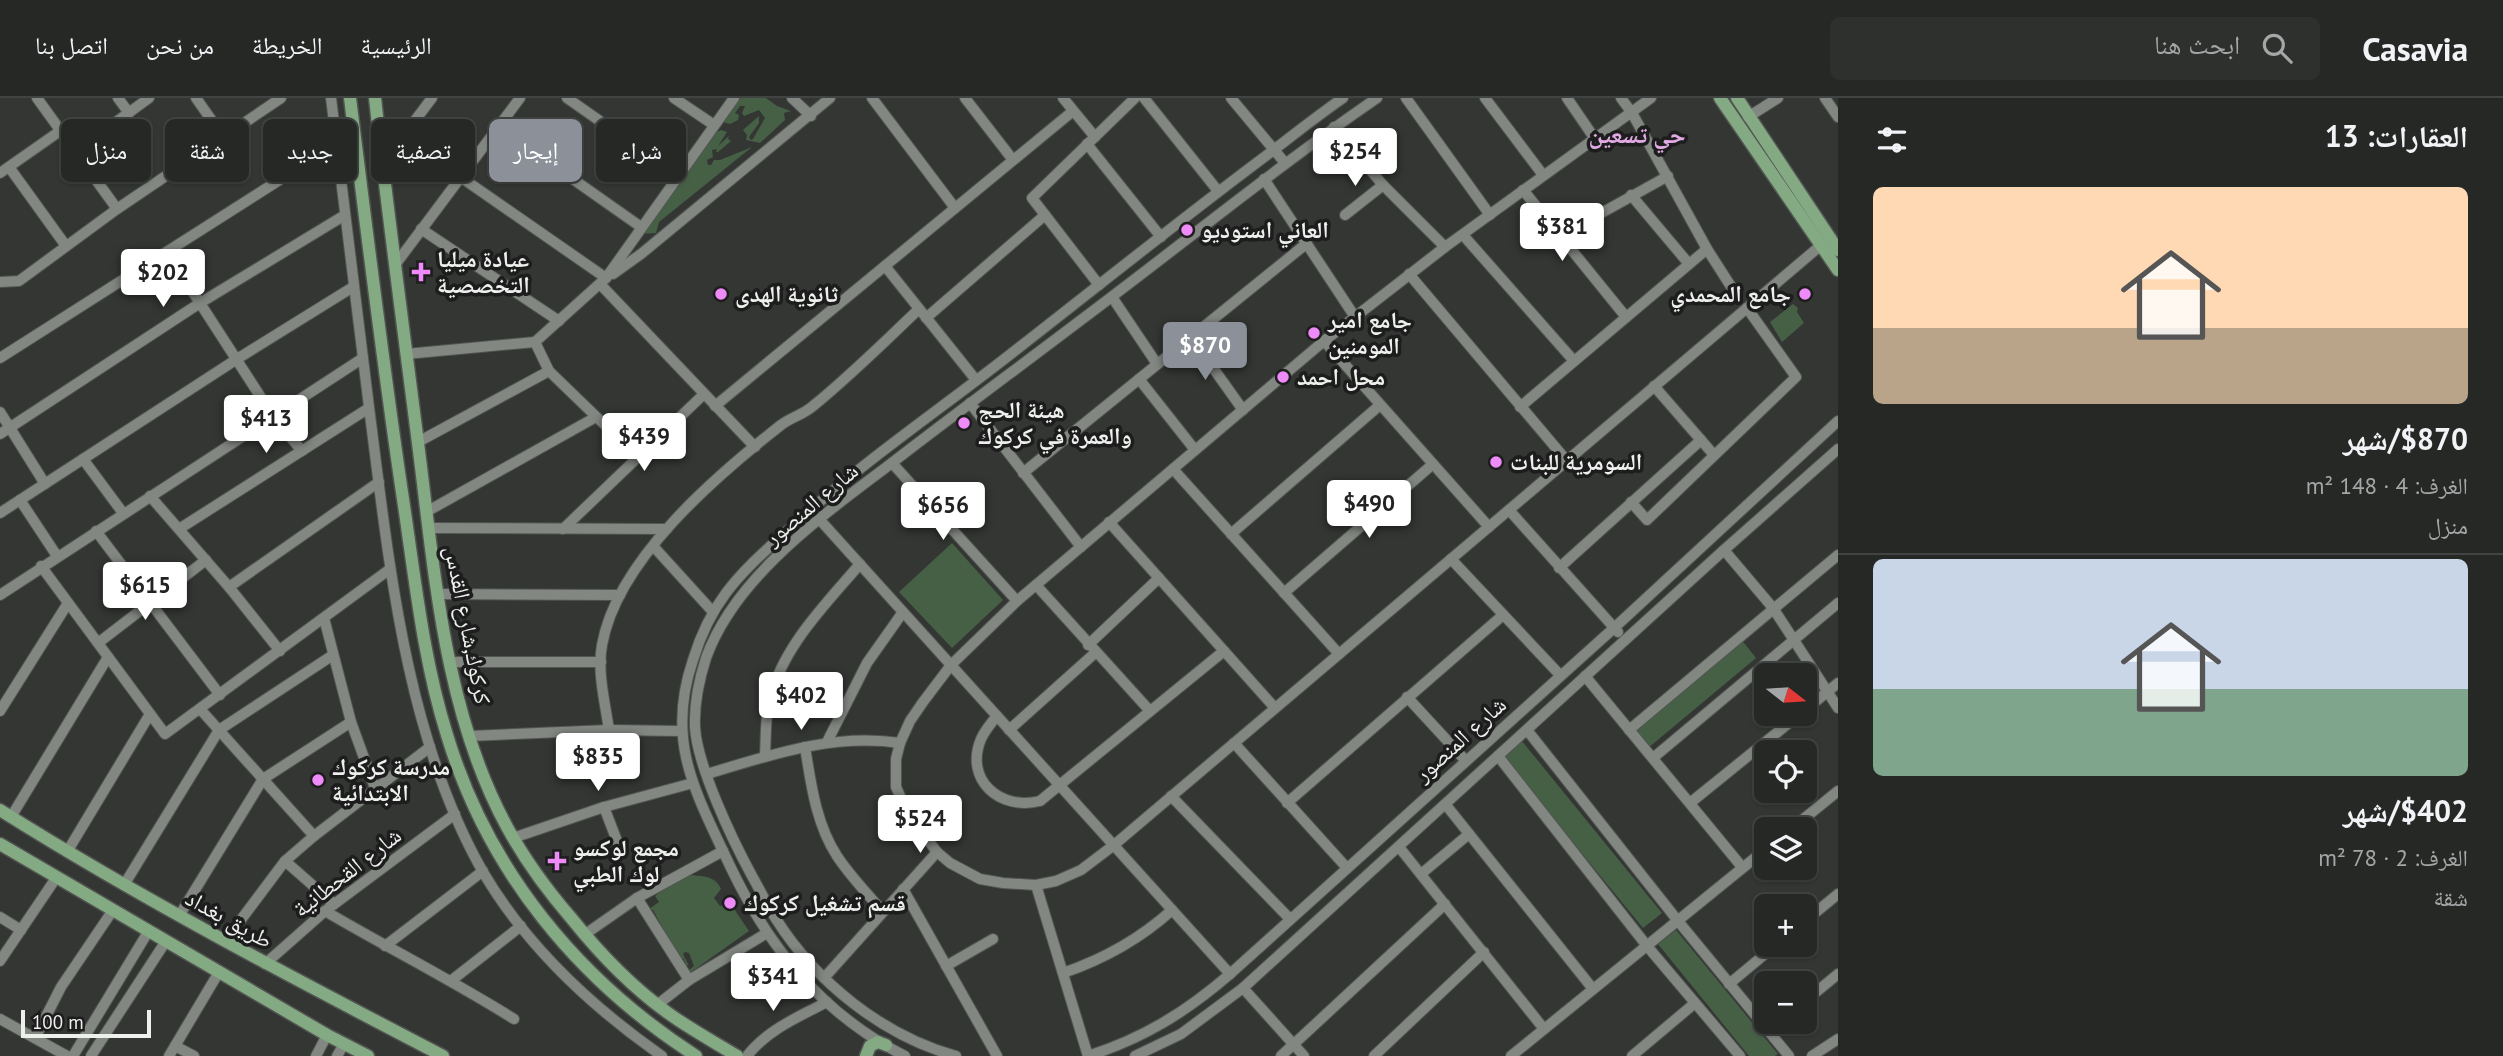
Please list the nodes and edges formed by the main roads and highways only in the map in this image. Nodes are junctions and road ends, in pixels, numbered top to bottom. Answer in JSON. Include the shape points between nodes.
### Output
{"nodes":[{"id":1,"x":350,"y":98,"type":"edge"},
{"id":2,"x":375,"y":98,"type":"edge"},
{"id":3,"x":1720,"y":98,"type":"edge"},
{"id":4,"x":1737,"y":98,"type":"edge"},
{"id":5,"x":1838,"y":250,"type":"edge"},
{"id":6,"x":1838,"y":270,"type":"edge"},
{"id":7,"x":435,"y":573,"type":"junction"},
{"id":8,"x":415,"y":577,"type":"junction"},
{"id":9,"x":6,"y":813,"type":"edge"},
{"id":10,"x":0,"y":844,"type":"edge"},
{"id":11,"x":619,"y":971,"type":"junction"},
{"id":12,"x":604,"y":986,"type":"junction"},
{"id":13,"x":886,"y":1045,"type":"road end"},
{"id":14,"x":368,"y":1056,"type":"edge"},
{"id":15,"x":443,"y":1056,"type":"edge"},
{"id":16,"x":696,"y":1056,"type":"edge"},
{"id":17,"x":737,"y":1056,"type":"edge"},
{"id":18,"x":866,"y":1056,"type":"edge"}],
"edges":[{"from":1,"to":8,"type":"main road","name":"كركوك,شارع القدس"},
{"from":2,"to":7,"type":"main road","name":"كركوك,شارع القدس"},
{"from":3,"to":6,"type":"main road"},
{"from":4,"to":5,"type":"main road"},
{"from":7,"to":8,"type":"main road"},
{"from":7,"to":11,"type":"main road","name":"كركوك,شارع القدس","via":[[450,662],[470,736],[495,801],[550,894]]},
{"from":8,"to":12,"type":"main road","name":"كركوك,شارع القدس","via":[[446,735],[480,821],[543,921]]},
{"from":9,"to":15,"type":"main road","name":"طريق بغداد","via":[[225,942]]},
{"from":10,"to":14,"type":"main road"},
{"from":11,"to":12,"type":"main road"},
{"from":11,"to":17,"type":"main road","name":"كركوك,شارع القدس","via":[[657,1005]]},
{"from":12,"to":16,"type":"main road","name":"كركوك,شارع القدس"},
{"from":13,"to":18,"type":"main road","via":[[873,1044]]}]}
